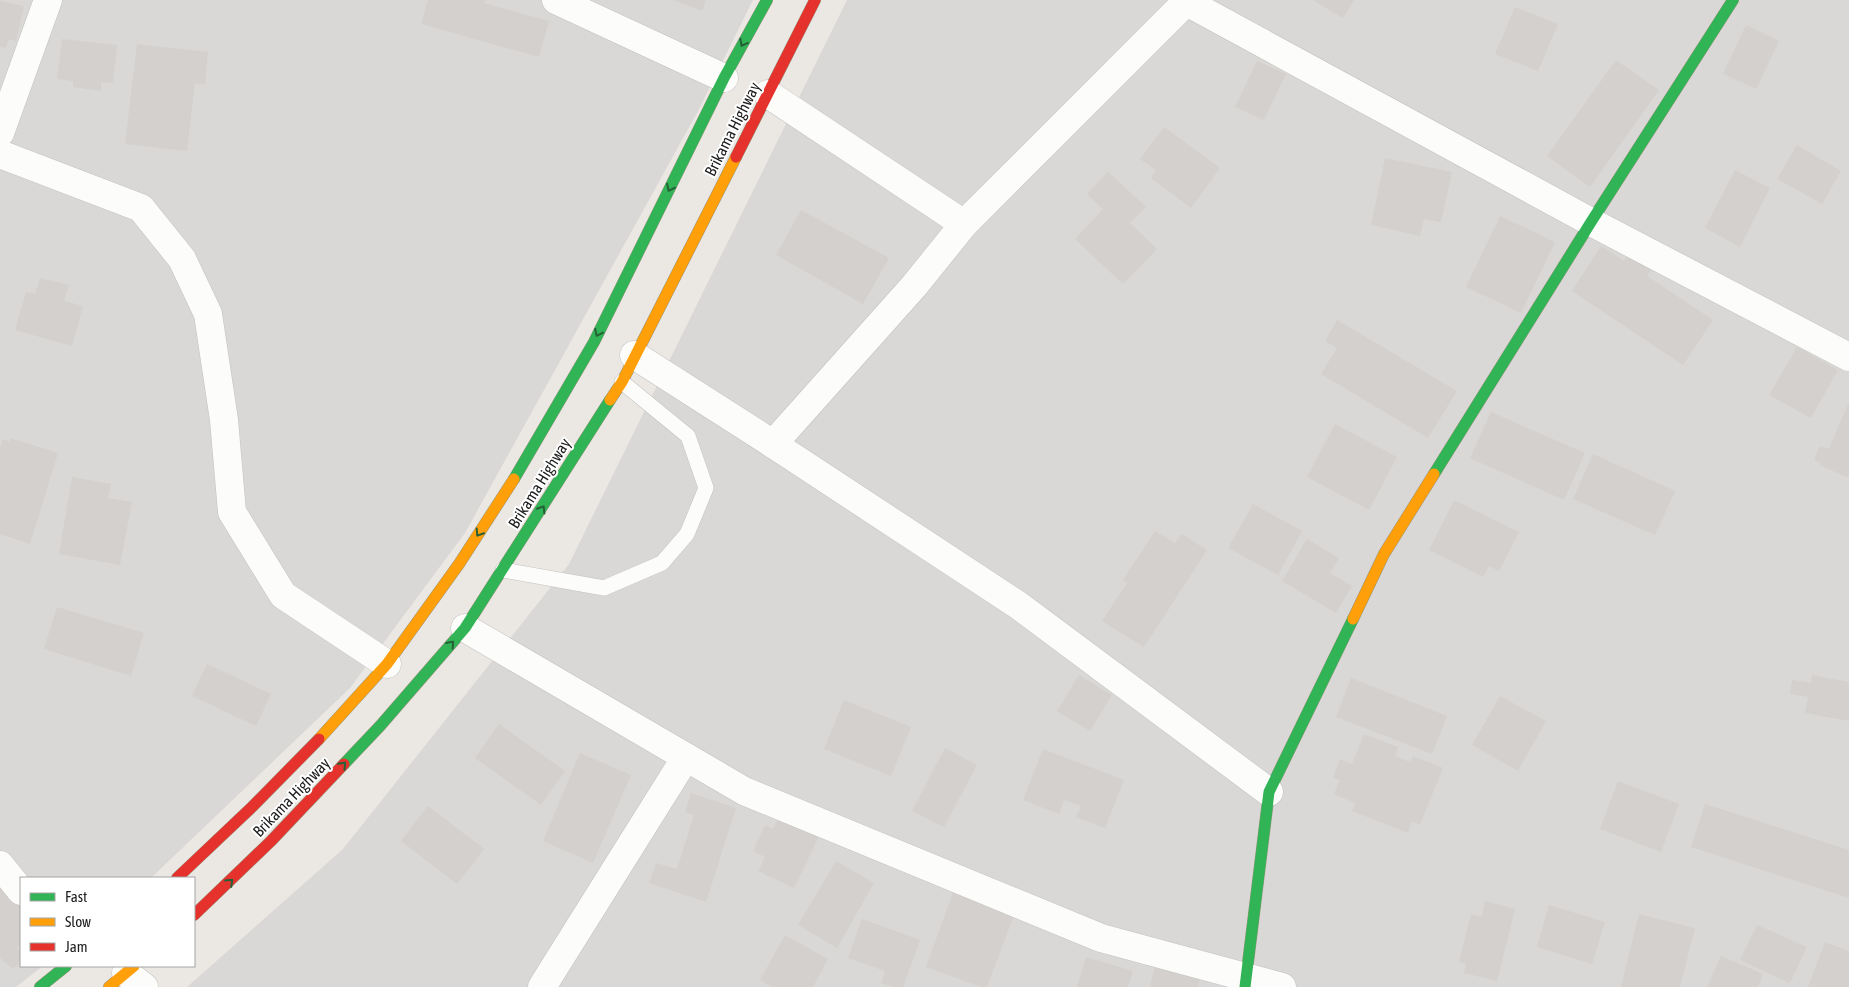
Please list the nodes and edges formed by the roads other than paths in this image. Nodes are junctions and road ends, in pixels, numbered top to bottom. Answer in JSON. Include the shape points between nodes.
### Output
{"nodes":[{"id":1,"x":48,"y":0,"type":"edge"},
{"id":2,"x":556,"y":0,"type":"edge"},
{"id":3,"x":767,"y":0,"type":"edge"},
{"id":4,"x":815,"y":0,"type":"edge"},
{"id":5,"x":1733,"y":0,"type":"edge"},
{"id":6,"x":1186,"y":1,"type":"edge"},
{"id":7,"x":724,"y":78,"type":"junction"},
{"id":8,"x":768,"y":94,"type":"junction"},
{"id":9,"x":0,"y":133,"type":"edge"},
{"id":10,"x":0,"y":154,"type":"edge"},
{"id":11,"x":1591,"y":222,"type":"junction"},
{"id":12,"x":964,"y":224,"type":"junction"},
{"id":13,"x":634,"y":355,"type":"junction"},
{"id":14,"x":1849,"y":357,"type":"edge"},
{"id":15,"x":622,"y":382,"type":"junction"},
{"id":16,"x":773,"y":444,"type":"junction"},
{"id":17,"x":503,"y":570,"type":"junction"},
{"id":18,"x":465,"y":628,"type":"junction"},
{"id":19,"x":387,"y":664,"type":"junction"},
{"id":20,"x":686,"y":757,"type":"junction"},
{"id":21,"x":1269,"y":792,"type":"junction"},
{"id":22,"x":0,"y":865,"type":"edge"},
{"id":23,"x":178,"y":877,"type":"edge"},
{"id":24,"x":20,"y":890,"type":"edge"},
{"id":25,"x":195,"y":914,"type":"edge"},
{"id":26,"x":65,"y":967,"type":"edge"},
{"id":27,"x":1246,"y":982,"type":"edge"},
{"id":28,"x":40,"y":987,"type":"edge"},
{"id":29,"x":542,"y":987,"type":"edge"},
{"id":30,"x":1282,"y":987,"type":"edge"}],
"edges":[{"from":1,"to":9,"type":"street"},
{"from":2,"to":7,"type":"street"},
{"from":3,"to":7,"type":"main road","name":"Brikama Highway","one_way":true},
{"from":4,"to":8,"type":"main road","name":"Brikama Highway"},
{"from":5,"to":11,"type":"main road"},
{"from":6,"to":11,"type":"street"},
{"from":6,"to":12,"type":"street"},
{"from":7,"to":19,"type":"main road","name":"Brikama Highway","one_way":true,"via":[[594,342],[525,462],[460,564]]},
{"from":8,"to":12,"type":"street"},
{"from":8,"to":13,"type":"main road","name":"Brikama Highway"},
{"from":10,"to":19,"type":"street","via":[[141,208],[182,259],[208,314],[224,420],[232,512],[283,594]]},
{"from":11,"to":14,"type":"street"},
{"from":11,"to":21,"type":"main road","via":[[1384,554]]},
{"from":12,"to":16,"type":"street","via":[[914,286]]},
{"from":13,"to":15,"type":"main road","name":"Brikama Highway"},
{"from":13,"to":16,"type":"street"},
{"from":17,"to":15,"type":"main road","name":"Brikama Highway","one_way":true},
{"from":15,"to":17,"type":"lane","via":[[688,436],[706,488],[687,534],[662,563],[604,588]]},
{"from":16,"to":21,"type":"street","via":[[1018,605]]},
{"from":17,"to":18,"type":"main road","name":"Brikama Highway"},
{"from":18,"to":20,"type":"street"},
{"from":25,"to":18,"type":"main road","name":"Brikama Highway","one_way":true,"via":[[272,841],[380,726]]},
{"from":19,"to":23,"type":"main road","name":"Brikama Highway","via":[[252,807]]},
{"from":20,"to":27,"type":"street","via":[[744,791],[1101,938]]},
{"from":20,"to":29,"type":"street"},
{"from":21,"to":27,"type":"main road"},
{"from":22,"to":24,"type":"street"},
{"from":26,"to":28,"type":"main road"},
{"from":27,"to":30,"type":"street"}]}
